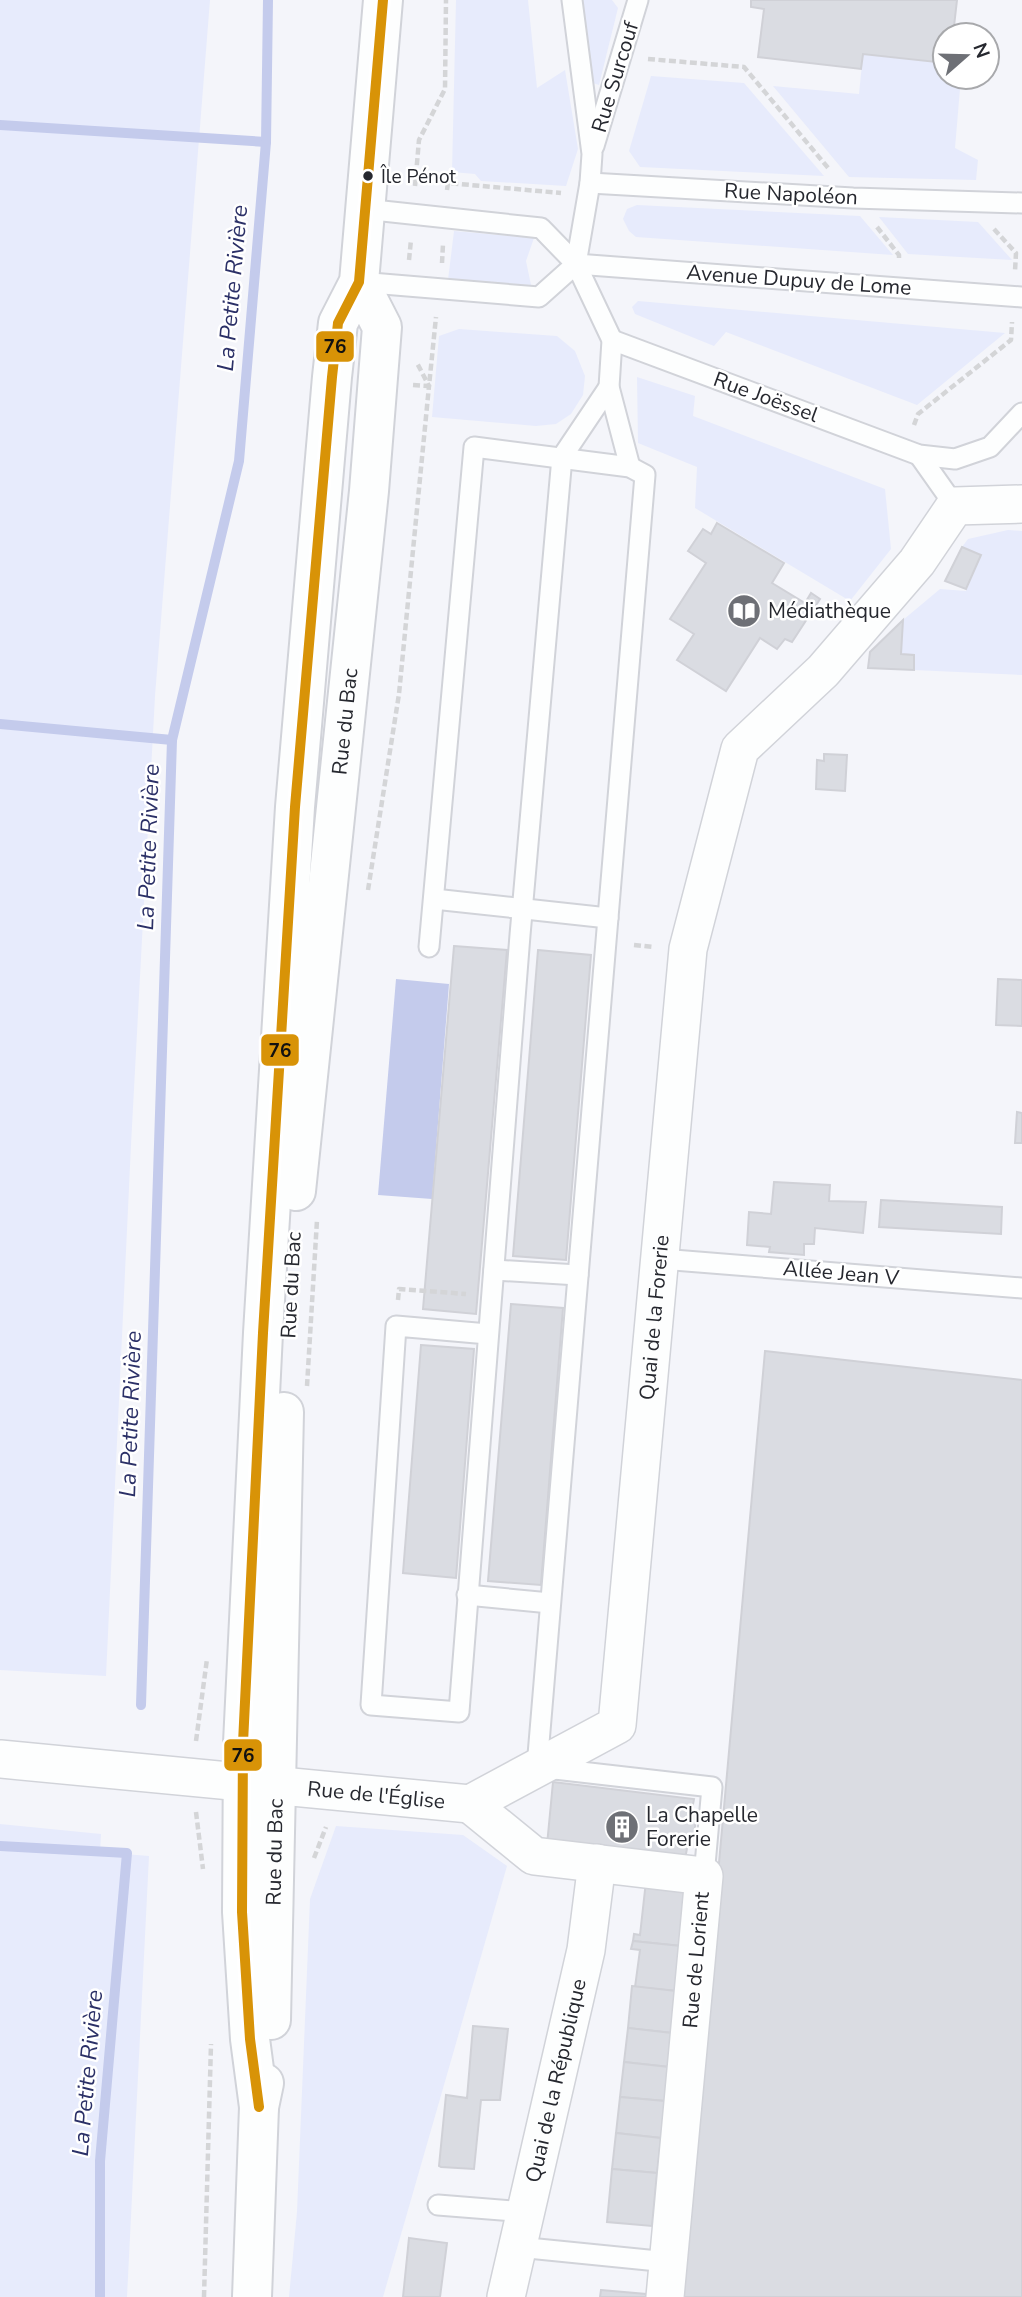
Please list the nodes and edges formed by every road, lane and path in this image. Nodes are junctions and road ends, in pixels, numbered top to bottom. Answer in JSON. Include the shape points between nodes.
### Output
{"nodes":[{"id":1,"x":383,"y":0,"type":"edge"},
{"id":2,"x":572,"y":0,"type":"edge"},
{"id":3,"x":638,"y":0,"type":"edge"},
{"id":4,"x":622,"y":57,"type":"junction"},
{"id":5,"x":592,"y":154,"type":"junction"},
{"id":6,"x":590,"y":183,"type":"junction"},
{"id":7,"x":853,"y":198,"type":"junction"},
{"id":8,"x":1022,"y":203,"type":"edge"},
{"id":9,"x":364,"y":209,"type":"junction"},
{"id":10,"x":990,"y":224,"type":"dead end"},
{"id":11,"x":1016,"y":253,"type":"dead end"},
{"id":12,"x":899,"y":255,"type":"dead end"},
{"id":13,"x":576,"y":264,"type":"junction"},
{"id":14,"x":359,"y":282,"type":"junction"},
{"id":15,"x":1022,"y":297,"type":"edge"},
{"id":16,"x":612,"y":340,"type":"junction"},
{"id":17,"x":1011,"y":340,"type":"dead end"},
{"id":18,"x":609,"y":387,"type":"junction"},
{"id":19,"x":1022,"y":413,"type":"edge"},
{"id":20,"x":912,"y":452,"type":"junction"},
{"id":21,"x":562,"y":457,"type":"junction"},
{"id":22,"x":630,"y":467,"type":"junction"},
{"id":23,"x":1022,"y":504,"type":"edge"},
{"id":24,"x":955,"y":506,"type":"junction"},
{"id":25,"x":434,"y":899,"type":"junction"},
{"id":26,"x":523,"y":909,"type":"junction"},
{"id":27,"x":608,"y":918,"type":"junction"},
{"id":28,"x":429,"y":947,"type":"dead end"},
{"id":29,"x":661,"y":1259,"type":"junction"},
{"id":30,"x":495,"y":1270,"type":"junction"},
{"id":31,"x":578,"y":1275,"type":"junction"},
{"id":32,"x":1022,"y":1288,"type":"edge"},
{"id":33,"x":488,"y":1334,"type":"junction"},
{"id":34,"x":467,"y":1595,"type":"junction"},
{"id":35,"x":550,"y":1603,"type":"junction"},
{"id":36,"x":0,"y":1759,"type":"edge"},
{"id":37,"x":537,"y":1767,"type":"junction"},
{"id":38,"x":192,"y":1777,"type":"junction"},
{"id":39,"x":260,"y":1784,"type":"junction"},
{"id":40,"x":470,"y":1804,"type":"junction"},
{"id":41,"x":597,"y":1863,"type":"junction"},
{"id":42,"x":204,"y":1875,"type":"dead end"},
{"id":43,"x":704,"y":1876,"type":"junction"},
{"id":44,"x":211,"y":2039,"type":"dead end"},
{"id":45,"x":438,"y":2205,"type":"dead end"},
{"id":46,"x":526,"y":2212,"type":"junction"},
{"id":47,"x":518,"y":2247,"type":"junction"},
{"id":48,"x":666,"y":2280,"type":"edge"},
{"id":49,"x":204,"y":2297,"type":"edge"},
{"id":50,"x":251,"y":2297,"type":"edge"},
{"id":51,"x":506,"y":2297,"type":"edge"}],
"edges":[{"from":1,"to":9,"type":"main road","name":"Rue du Bac"},
{"from":2,"to":5,"type":"lane"},
{"from":3,"to":4,"type":"lane","name":"Rue Surcouf"},
{"from":4,"to":5,"type":"lane","name":"Rue Surcouf"},
{"from":4,"to":7,"type":"path","via":[[744,67]]},
{"from":5,"to":6,"type":"lane"},
{"from":6,"to":7,"type":"lane","name":"Rue Napoléon"},
{"from":6,"to":13,"type":"lane"},
{"from":7,"to":8,"type":"lane","name":"Rue Napoléon"},
{"from":7,"to":12,"type":"path"},
{"from":9,"to":13,"type":"lane","via":[[541,228]]},
{"from":9,"to":14,"type":"main road","name":"Rue du Bac"},
{"from":10,"to":11,"type":"path"},
{"from":13,"to":14,"type":"lane","via":[[539,297]]},
{"from":13,"to":15,"type":"lane","name":"Avenue Dupuy de Lome"},
{"from":13,"to":16,"type":"lane"},
{"from":14,"to":39,"type":"main road","name":"Rue du Bac","via":[[338,323],[333,364],[295,807],[265,1307]]},
{"from":16,"to":18,"type":"lane"},
{"from":16,"to":20,"type":"lane","name":"Rue Joëssel"},
{"from":17,"to":20,"type":"path","via":[[918,414]]},
{"from":18,"to":21,"type":"lane"},
{"from":18,"to":22,"type":"lane"},
{"from":19,"to":20,"type":"lane","name":"Rue Joëssel","via":[[990,447],[955,459]]},
{"from":20,"to":24,"type":"lane"},
{"from":21,"to":22,"type":"lane"},
{"from":21,"to":25,"type":"lane","via":[[474,447]]},
{"from":21,"to":26,"type":"lane"},
{"from":22,"to":27,"type":"lane","via":[[645,475]]},
{"from":23,"to":24,"type":"street"},
{"from":24,"to":29,"type":"street","name":"Quai de la Forerie","via":[[917,562],[823,671],[740,749],[688,949]]},
{"from":25,"to":26,"type":"lane"},
{"from":25,"to":28,"type":"lane"},
{"from":26,"to":27,"type":"lane"},
{"from":26,"to":30,"type":"lane"},
{"from":27,"to":31,"type":"lane"},
{"from":29,"to":32,"type":"lane","name":"Allée Jean V"},
{"from":29,"to":37,"type":"street","name":"Quai de la Forerie","via":[[617,1725]]},
{"from":30,"to":31,"type":"lane"},
{"from":30,"to":33,"type":"lane"},
{"from":31,"to":35,"type":"lane"},
{"from":33,"to":34,"type":"lane"},
{"from":33,"to":34,"type":"lane","via":[[396,1326],[371,1704],[459,1712]]},
{"from":34,"to":35,"type":"lane"},
{"from":35,"to":37,"type":"lane"},
{"from":36,"to":38,"type":"street","name":"Rue de l'Église"},
{"from":37,"to":40,"type":"street","name":"Quai de la Forerie"},
{"from":37,"to":43,"type":"lane","via":[[712,1787]]},
{"from":38,"to":39,"type":"street","name":"Rue de l'Église"},
{"from":38,"to":42,"type":"path"},
{"from":39,"to":40,"type":"street","name":"Rue de l'Église"},
{"from":39,"to":50,"type":"main road","name":"Rue du Bac","via":[[242,1912],[250,2039],[260,2107]]},
{"from":40,"to":41,"type":"street","name":"Rue de Lorient","via":[[534,1856]]},
{"from":41,"to":43,"type":"street","name":"Rue de Lorient"},
{"from":41,"to":46,"type":"street","name":"Quai de la République","via":[[586,1950]]},
{"from":43,"to":48,"type":"street","name":"Rue de Lorient"},
{"from":44,"to":49,"type":"path"},
{"from":45,"to":46,"type":"lane"},
{"from":46,"to":47,"type":"street","name":"Quai de la République"},
{"from":47,"to":48,"type":"lane"},
{"from":47,"to":51,"type":"street","name":"Quai de la République"}]}
